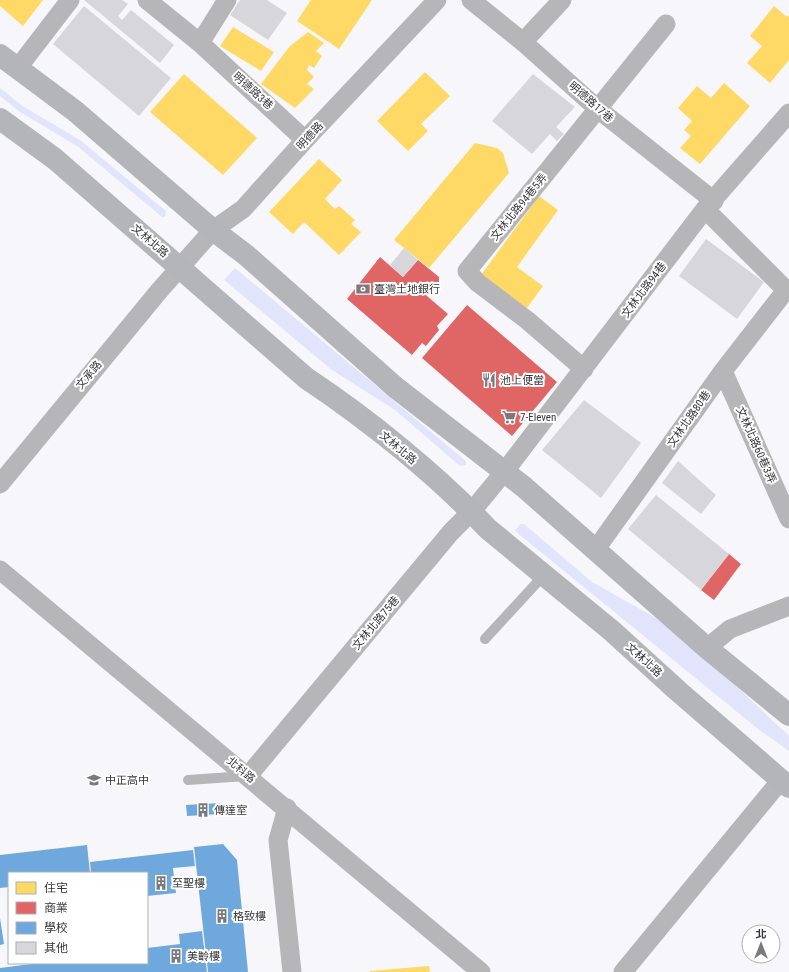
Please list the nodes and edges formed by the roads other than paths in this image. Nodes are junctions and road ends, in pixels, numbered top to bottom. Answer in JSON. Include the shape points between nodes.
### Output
{"nodes":[{"id":1,"x":70,"y":0,"type":"edge"},
{"id":2,"x":147,"y":0,"type":"edge"},
{"id":3,"x":227,"y":0,"type":"edge"},
{"id":4,"x":438,"y":0,"type":"edge"},
{"id":5,"x":471,"y":0,"type":"edge"},
{"id":6,"x":562,"y":0,"type":"edge"},
{"id":7,"x":666,"y":24,"type":"dead end"},
{"id":8,"x":523,"y":42,"type":"junction"},
{"id":9,"x":200,"y":43,"type":"junction"},
{"id":10,"x":0,"y":55,"type":"edge"},
{"id":11,"x":17,"y":69,"type":"junction"},
{"id":12,"x":598,"y":109,"type":"junction"},
{"id":13,"x":789,"y":112,"type":"edge"},
{"id":14,"x":0,"y":119,"type":"edge"},
{"id":15,"x":305,"y":140,"type":"junction"},
{"id":16,"x":710,"y":205,"type":"junction"},
{"id":17,"x":212,"y":230,"type":"junction"},
{"id":18,"x":179,"y":267,"type":"junction"},
{"id":19,"x":787,"y":290,"type":"edge"},
{"id":20,"x":584,"y":369,"type":"junction"},
{"id":21,"x":723,"y":371,"type":"junction"},
{"id":22,"x":505,"y":471,"type":"junction"},
{"id":23,"x":0,"y":484,"type":"edge"},
{"id":24,"x":472,"y":511,"type":"junction"},
{"id":25,"x":789,"y":519,"type":"edge"},
{"id":26,"x":596,"y":549,"type":"junction"},
{"id":27,"x":0,"y":570,"type":"edge"},
{"id":28,"x":543,"y":576,"type":"junction"},
{"id":29,"x":789,"y":606,"type":"edge"},
{"id":30,"x":485,"y":639,"type":"dead end"},
{"id":31,"x":707,"y":648,"type":"junction"},
{"id":32,"x":789,"y":716,"type":"edge"},
{"id":33,"x":248,"y":776,"type":"junction"},
{"id":34,"x":188,"y":780,"type":"dead end"},
{"id":35,"x":785,"y":783,"type":"edge"},
{"id":36,"x":286,"y":808,"type":"junction"},
{"id":37,"x":471,"y":969,"type":"edge"},
{"id":38,"x":292,"y":972,"type":"edge"},
{"id":39,"x":623,"y":972,"type":"edge"}],
"edges":[{"from":1,"to":11,"type":"street"},
{"from":2,"to":9,"type":"street","name":"明德路3巷"},
{"from":3,"to":9,"type":"street"},
{"from":4,"to":15,"type":"street","name":"明德路"},
{"from":5,"to":8,"type":"street","name":"明德路17巷"},
{"from":6,"to":8,"type":"street"},
{"from":7,"to":12,"type":"street","name":"文林北路94巷5弄"},
{"from":8,"to":12,"type":"street","name":"明德路17巷"},
{"from":9,"to":15,"type":"street","name":"明德路3巷"},
{"from":10,"to":11,"type":"main road"},
{"from":11,"to":17,"type":"main road","via":[[75,111]]},
{"from":12,"to":16,"type":"street","name":"明德路17巷"},
{"from":12,"to":20,"type":"street","name":"文林北路94巷5弄","via":[[467,271],[478,283],[527,320]]},
{"from":13,"to":16,"type":"street","name":"文林北路94巷"},
{"from":14,"to":18,"type":"main road","name":"文林北路","via":[[54,159]]},
{"from":15,"to":17,"type":"street","name":"明德路","via":[[244,209]]},
{"from":16,"to":19,"type":"street","name":"明德路17巷"},
{"from":16,"to":20,"type":"street","name":"文林北路94巷"},
{"from":17,"to":18,"type":"street","name":"明德路"},
{"from":17,"to":22,"type":"main road","via":[[246,255],[395,386]]},
{"from":18,"to":23,"type":"street","name":"文承路"},
{"from":18,"to":24,"type":"main road","name":"文林北路","via":[[306,378],[349,407]]},
{"from":19,"to":21,"type":"street","name":"文林北路80巷"},
{"from":20,"to":22,"type":"street","name":"文林北路94巷"},
{"from":21,"to":25,"type":"street","name":"文林北路60巷3弄"},
{"from":21,"to":26,"type":"street","name":"文林北路80巷"},
{"from":22,"to":24,"type":"street","name":"文林北路75巷"},
{"from":22,"to":26,"type":"main road"},
{"from":24,"to":28,"type":"main road","name":"文林北路","via":[[488,529]]},
{"from":24,"to":33,"type":"street","name":"文林北路75巷","via":[[451,532]]},
{"from":26,"to":31,"type":"main road"},
{"from":27,"to":33,"type":"street","name":"北科路"},
{"from":28,"to":30,"type":"lane"},
{"from":28,"to":35,"type":"main road","name":"文林北路","via":[[612,631]]},
{"from":29,"to":31,"type":"street","via":[[730,629]]},
{"from":31,"to":32,"type":"main road"},
{"from":33,"to":34,"type":"lane"},
{"from":33,"to":36,"type":"street","name":"北科路"},
{"from":35,"to":39,"type":"street"},
{"from":36,"to":37,"type":"street","name":"北科路"},
{"from":36,"to":38,"type":"street","via":[[278,840]]}]}
